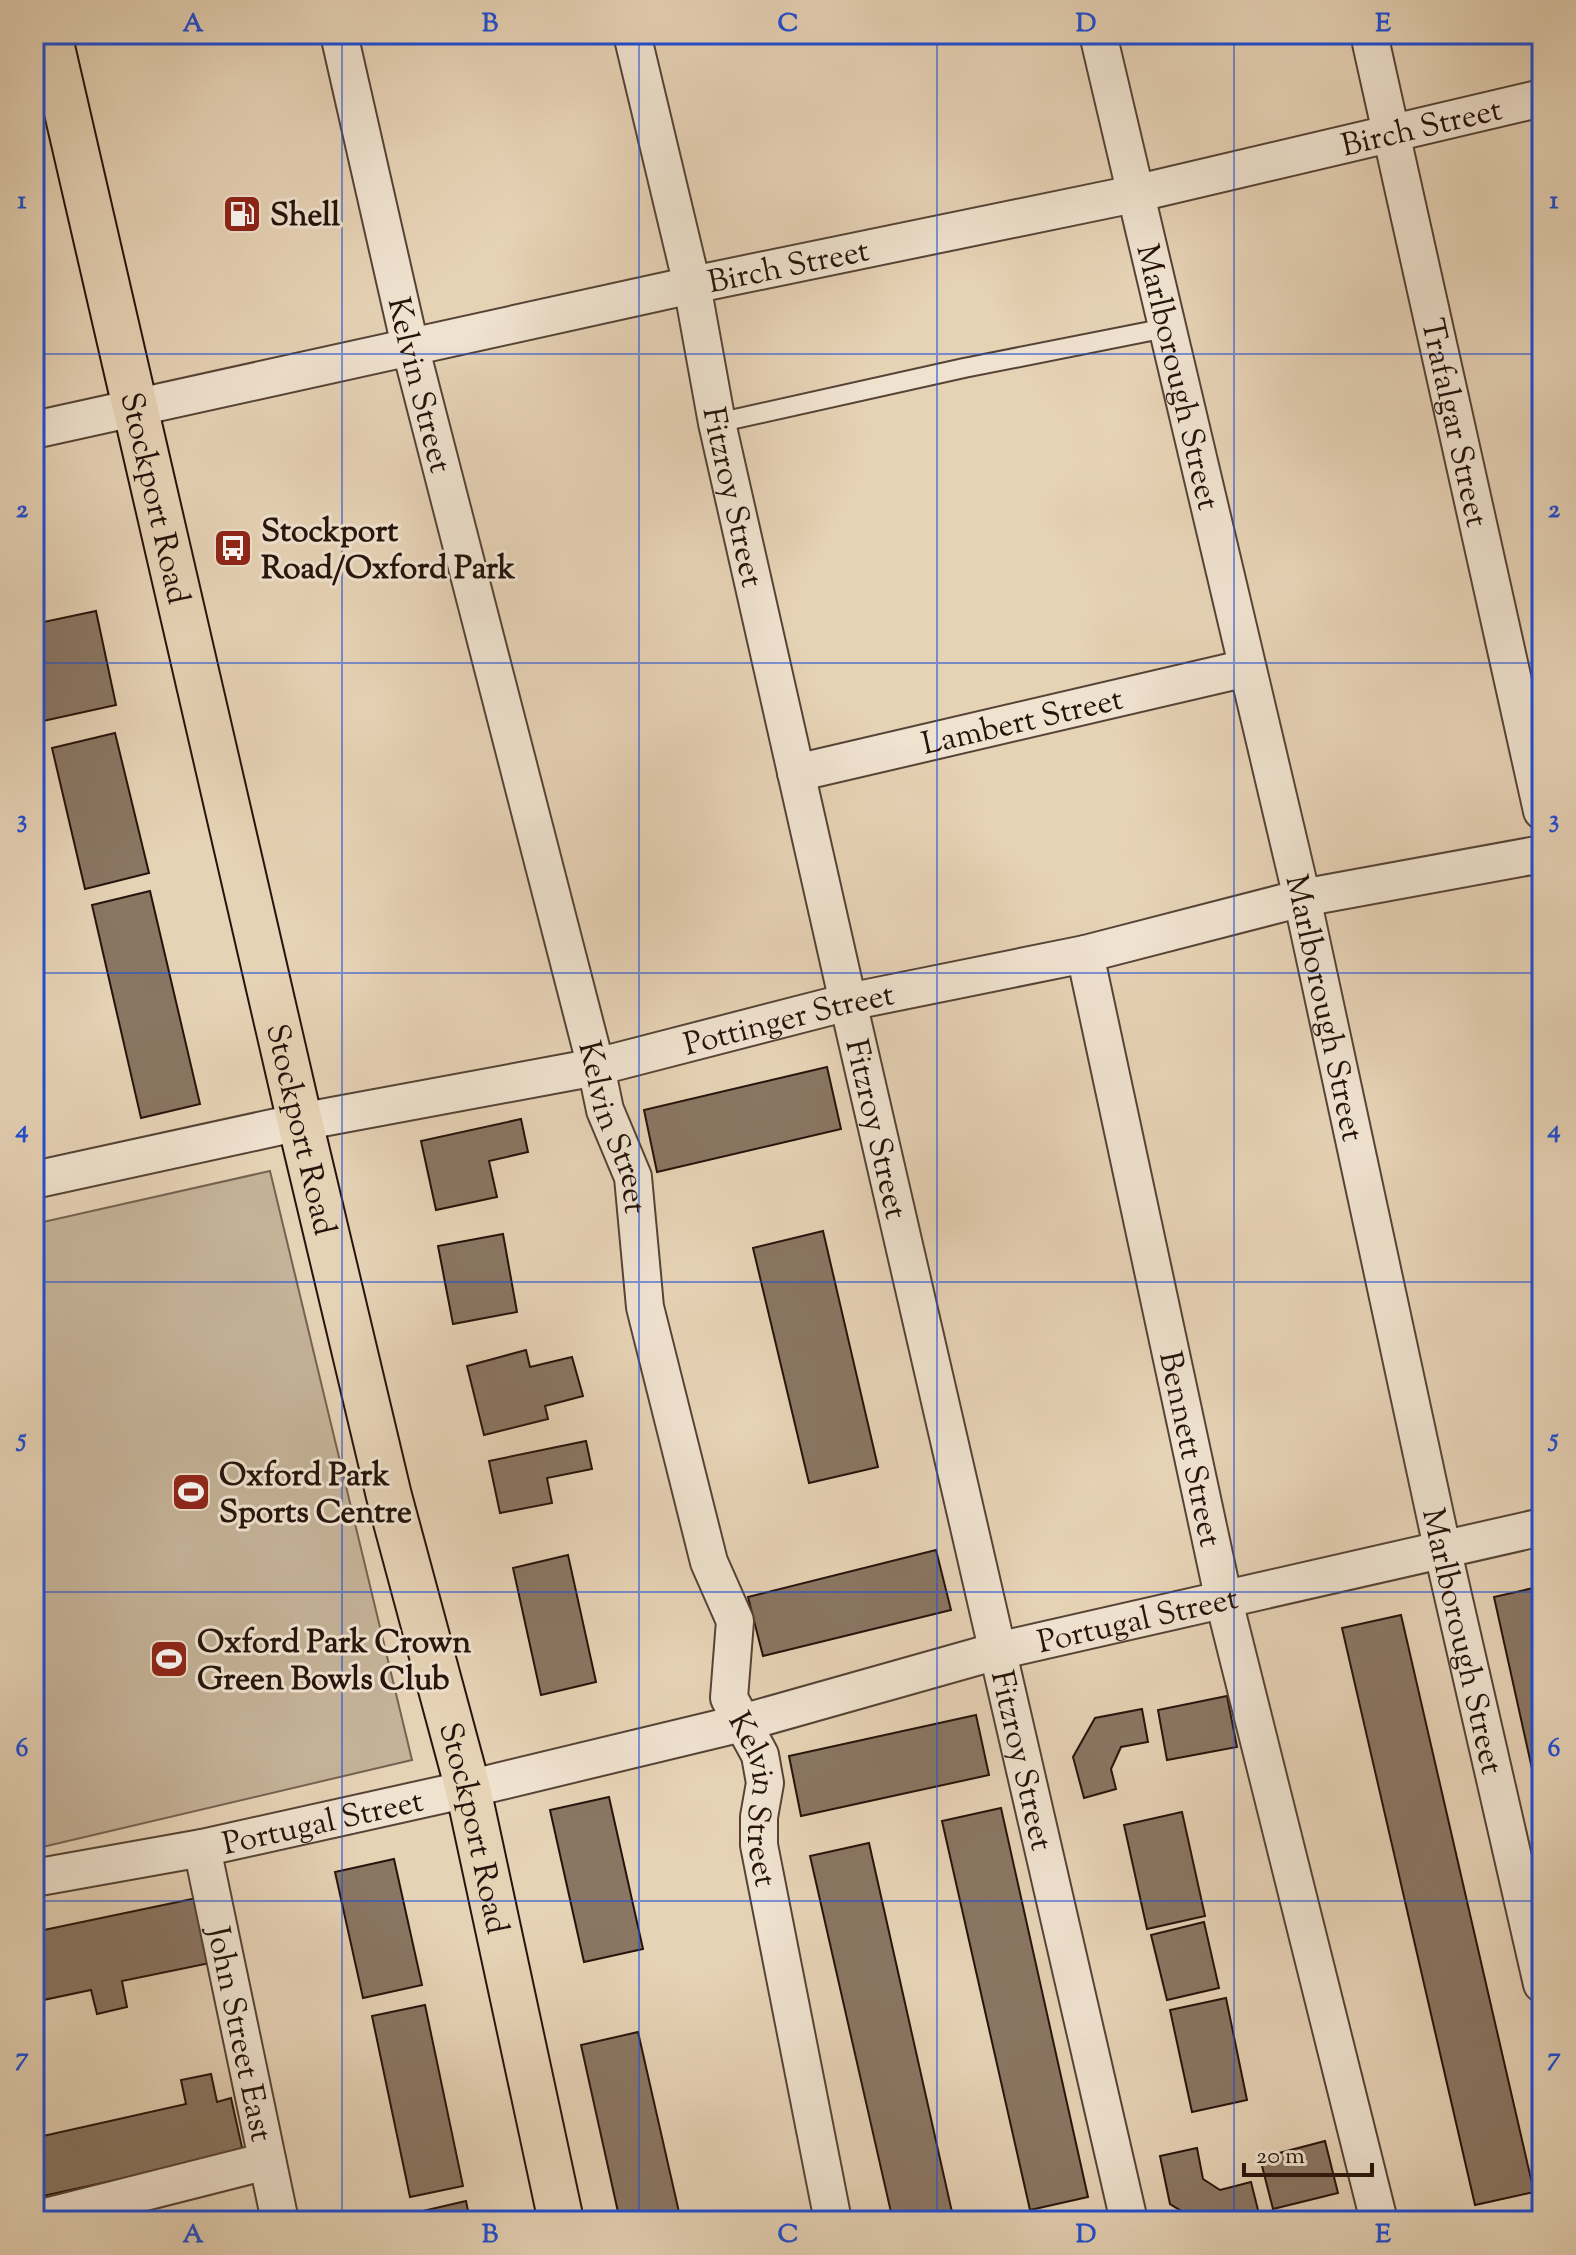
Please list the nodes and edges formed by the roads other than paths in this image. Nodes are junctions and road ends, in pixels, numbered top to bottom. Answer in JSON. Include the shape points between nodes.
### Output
{"nodes":[{"id":1,"x":49,"y":34,"type":"edge"},
{"id":2,"x":339,"y":34,"type":"edge"},
{"id":3,"x":632,"y":34,"type":"edge"},
{"id":4,"x":1098,"y":34,"type":"edge"},
{"id":5,"x":1369,"y":34,"type":"edge"},
{"id":6,"x":1542,"y":98,"type":"edge"},
{"id":7,"x":1391,"y":131,"type":"junction"},
{"id":8,"x":1134,"y":194,"type":"junction"},
{"id":9,"x":692,"y":285,"type":"junction"},
{"id":10,"x":1166,"y":328,"type":"junction"},
{"id":11,"x":410,"y":346,"type":"junction"},
{"id":12,"x":135,"y":408,"type":"junction"},
{"id":13,"x":717,"y":423,"type":"junction"},
{"id":14,"x":34,"y":430,"type":"edge"},
{"id":15,"x":1247,"y":668,"type":"junction"},
{"id":16,"x":796,"y":773,"type":"junction"},
{"id":17,"x":1542,"y":811,"type":"edge"},
{"id":18,"x":1542,"y":854,"type":"edge"},
{"id":19,"x":1302,"y":898,"type":"junction"},
{"id":20,"x":1085,"y":954,"type":"junction"},
{"id":21,"x":848,"y":1002,"type":"junction"},
{"id":22,"x":596,"y":1067,"type":"junction"},
{"id":23,"x":300,"y":1122,"type":"junction"},
{"id":24,"x":34,"y":1180,"type":"edge"},
{"id":25,"x":1542,"y":1527,"type":"edge"},
{"id":26,"x":1443,"y":1552,"type":"junction"},
{"id":27,"x":1224,"y":1601,"type":"junction"},
{"id":28,"x":997,"y":1651,"type":"junction"},
{"id":29,"x":742,"y":1723,"type":"junction"},
{"id":30,"x":468,"y":1789,"type":"junction"},
{"id":31,"x":202,"y":1848,"type":"junction"},
{"id":32,"x":34,"y":1878,"type":"edge"},
{"id":33,"x":1542,"y":1984,"type":"edge"},
{"id":34,"x":267,"y":2161,"type":"junction"},
{"id":35,"x":34,"y":2220,"type":"edge"},
{"id":36,"x":280,"y":2221,"type":"edge"},
{"id":37,"x":561,"y":2221,"type":"edge"},
{"id":38,"x":833,"y":2221,"type":"edge"},
{"id":39,"x":1129,"y":2221,"type":"edge"},
{"id":40,"x":1379,"y":2221,"type":"edge"}],
"edges":[{"from":1,"to":12,"type":"highway","name":"Stockport Road"},
{"from":2,"to":11,"type":"street","name":"Kelvin Street"},
{"from":3,"to":9,"type":"street","name":"Fitzroy Street"},
{"from":4,"to":8,"type":"street","name":"Marlborough Street"},
{"from":5,"to":7,"type":"street","name":"Trafalgar Street"},
{"from":6,"to":7,"type":"street","name":"Birch Street"},
{"from":7,"to":8,"type":"street","name":"Birch Street"},
{"from":7,"to":17,"type":"street","name":"Trafalgar Street"},
{"from":8,"to":9,"type":"street","name":"Birch Street"},
{"from":8,"to":10,"type":"street","name":"Marlborough Street"},
{"from":9,"to":11,"type":"street","name":"Birch Street"},
{"from":9,"to":13,"type":"street","name":"Fitzroy Street"},
{"from":10,"to":13,"type":"lane"},
{"from":10,"to":15,"type":"street","name":"Marlborough Street"},
{"from":11,"to":12,"type":"street","name":"Birch Street"},
{"from":11,"to":22,"type":"street","name":"Kelvin Street"},
{"from":12,"to":14,"type":"street","name":"Birch Street"},
{"from":12,"to":23,"type":"highway","name":"Stockport Road"},
{"from":13,"to":16,"type":"street","name":"Fitzroy Street"},
{"from":15,"to":16,"type":"street","name":"Lambert Street"},
{"from":15,"to":19,"type":"street","name":"Marlborough Street"},
{"from":16,"to":21,"type":"street","name":"Fitzroy Street"},
{"from":18,"to":19,"type":"street","name":"Pottinger Street"},
{"from":19,"to":20,"type":"street","name":"Pottinger Street"},
{"from":19,"to":26,"type":"street","name":"Marlborough Street"},
{"from":20,"to":21,"type":"street","name":"Pottinger Street"},
{"from":20,"to":27,"type":"street","name":"Bennett Street"},
{"from":21,"to":22,"type":"street","name":"Pottinger Street"},
{"from":21,"to":28,"type":"street","name":"Fitzroy Street"},
{"from":22,"to":23,"type":"street","name":"Pottinger Street"},
{"from":22,"to":29,"type":"street","name":"Kelvin Street","via":[[605,1110],[633,1177],[645,1307],[701,1532],[715,1581],[735,1621],[729,1698]]},
{"from":23,"to":24,"type":"street","name":"Pottinger Street"},
{"from":23,"to":30,"type":"highway","name":"Stockport Road","via":[[389,1496]]},
{"from":25,"to":26,"type":"street","name":"Portugal Street"},
{"from":26,"to":27,"type":"street","name":"Portugal Street"},
{"from":26,"to":33,"type":"street","name":"Marlborough Street"},
{"from":27,"to":28,"type":"street","name":"Portugal Street"},
{"from":27,"to":40,"type":"street","name":"Bennett Street"},
{"from":28,"to":29,"type":"street","name":"Portugal Street"},
{"from":28,"to":39,"type":"street","name":"Fitzroy Street"},
{"from":29,"to":30,"type":"street","name":"Portugal Street"},
{"from":29,"to":38,"type":"street","name":"Kelvin Street","via":[[760,1755],[765,1783],[759,1845]]},
{"from":30,"to":31,"type":"street","name":"Portugal Street"},
{"from":30,"to":37,"type":"highway","name":"Stockport Road"},
{"from":31,"to":32,"type":"street","name":"Portugal Street"},
{"from":31,"to":34,"type":"street","name":"John Street East"},
{"from":34,"to":35,"type":"street"},
{"from":34,"to":36,"type":"street","name":"John Street East"}]}
